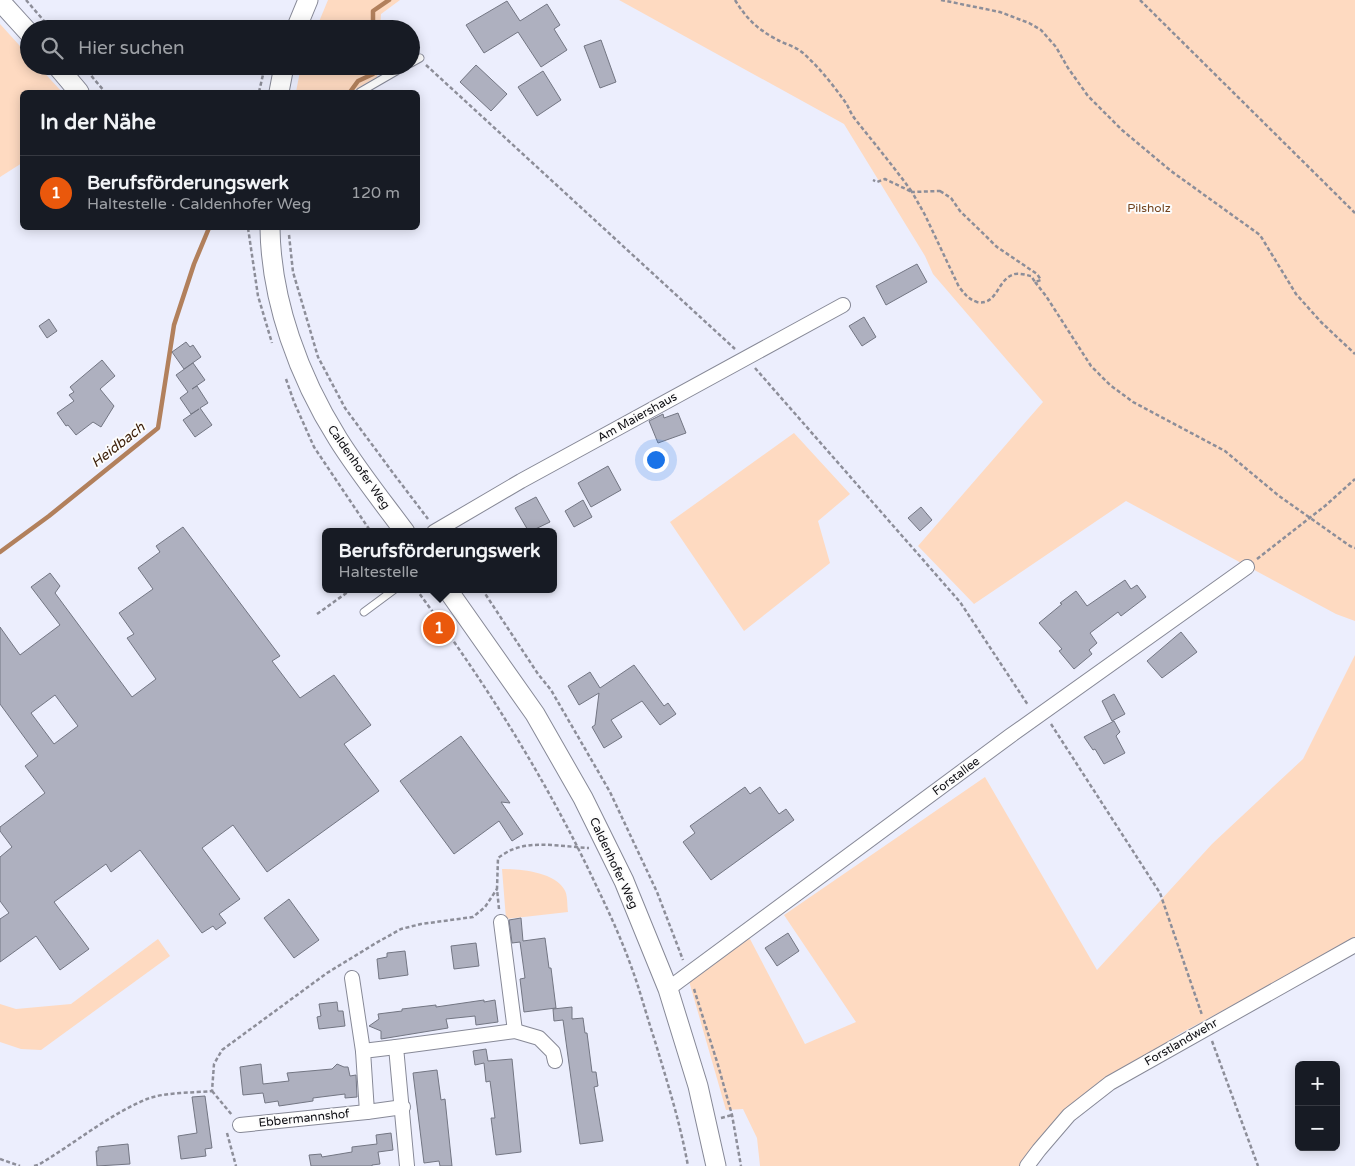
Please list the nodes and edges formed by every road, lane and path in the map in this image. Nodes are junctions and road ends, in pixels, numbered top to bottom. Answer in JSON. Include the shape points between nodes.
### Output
{"nodes":[{"id":1,"x":26,"y":0,"type":"edge"},
{"id":2,"x":308,"y":0,"type":"edge"},
{"id":3,"x":735,"y":0,"type":"edge"},
{"id":4,"x":941,"y":0,"type":"edge"},
{"id":5,"x":1140,"y":0,"type":"edge"},
{"id":6,"x":0,"y":1,"type":"edge"},
{"id":7,"x":43,"y":20,"type":"edge"},
{"id":8,"x":300,"y":20,"type":"edge"},
{"id":9,"x":20,"y":23,"type":"edge"},
{"id":10,"x":65,"y":75,"type":"edge"},
{"id":11,"x":91,"y":75,"type":"edge"},
{"id":12,"x":263,"y":75,"type":"edge"},
{"id":13,"x":282,"y":75,"type":"edge"},
{"id":14,"x":389,"y":75,"type":"edge"},
{"id":15,"x":77,"y":90,"type":"edge"},
{"id":16,"x":103,"y":90,"type":"edge"},
{"id":17,"x":259,"y":90,"type":"edge"},
{"id":18,"x":278,"y":90,"type":"edge"},
{"id":19,"x":363,"y":90,"type":"edge"},
{"id":20,"x":873,"y":180,"type":"dead end"},
{"id":21,"x":912,"y":192,"type":"junction"},
{"id":22,"x":1355,"y":214,"type":"edge"},
{"id":23,"x":270,"y":230,"type":"edge"},
{"id":24,"x":288,"y":230,"type":"edge"},
{"id":25,"x":1035,"y":282,"type":"junction"},
{"id":26,"x":842,"y":305,"type":"dead end"},
{"id":27,"x":1355,"y":354,"type":"edge"},
{"id":28,"x":1355,"y":479,"type":"edge"},
{"id":29,"x":1310,"y":516,"type":"junction"},
{"id":30,"x":402,"y":528,"type":"edge"},
{"id":31,"x":433,"y":528,"type":"edge"},
{"id":32,"x":440,"y":528,"type":"edge"},
{"id":33,"x":1355,"y":548,"type":"edge"},
{"id":34,"x":1247,"y":567,"type":"joint"},
{"id":35,"x":346,"y":593,"type":"edge"},
{"id":36,"x":390,"y":593,"type":"edge"},
{"id":37,"x":419,"y":593,"type":"edge"},
{"id":38,"x":450,"y":593,"type":"edge"},
{"id":39,"x":485,"y":593,"type":"edge"},
{"id":40,"x":364,"y":612,"type":"dead end"},
{"id":41,"x":317,"y":614,"type":"dead end"},
{"id":42,"x":1038,"y":716,"type":"junction"},
{"id":43,"x":578,"y":848,"type":"junction"},
{"id":44,"x":608,"y":850,"type":"junction"},
{"id":45,"x":497,"y":889,"type":"junction"},
{"id":46,"x":501,"y":922,"type":"joint"},
{"id":47,"x":1355,"y":945,"type":"edge"},
{"id":48,"x":689,"y":975,"type":"junction"},
{"id":49,"x":352,"y":978,"type":"dead end"},
{"id":50,"x":668,"y":989,"type":"junction"},
{"id":51,"x":1206,"y":1027,"type":"junction"},
{"id":52,"x":515,"y":1031,"type":"junction"},
{"id":53,"x":396,"y":1047,"type":"junction"},
{"id":54,"x":363,"y":1052,"type":"junction"},
{"id":55,"x":555,"y":1061,"type":"dead end"},
{"id":56,"x":212,"y":1091,"type":"junction"},
{"id":57,"x":402,"y":1107,"type":"junction"},
{"id":58,"x":367,"y":1112,"type":"junction"},
{"id":59,"x":240,"y":1125,"type":"junction"},
{"id":60,"x":0,"y":1160,"type":"edge"},
{"id":61,"x":20,"y":1166,"type":"edge"},
{"id":62,"x":34,"y":1166,"type":"edge"},
{"id":63,"x":236,"y":1166,"type":"edge"},
{"id":64,"x":407,"y":1166,"type":"edge"},
{"id":65,"x":688,"y":1166,"type":"edge"},
{"id":66,"x":716,"y":1166,"type":"edge"},
{"id":67,"x":741,"y":1166,"type":"edge"},
{"id":68,"x":1027,"y":1166,"type":"edge"},
{"id":69,"x":1258,"y":1166,"type":"edge"}],
"edges":[{"from":1,"to":7,"type":"path"},
{"from":2,"to":8,"type":"main road"},
{"from":3,"to":21,"type":"path","via":[[752,23],[802,52],[820,70]]},
{"from":4,"to":27,"type":"path","via":[[1000,12],[1041,30],[1088,96],[1122,130],[1170,171],[1260,235],[1296,294]]},
{"from":5,"to":22,"type":"path"},
{"from":6,"to":9,"type":"main road"},
{"from":10,"to":15,"type":"main road"},
{"from":11,"to":16,"type":"path"},
{"from":12,"to":17,"type":"path"},
{"from":13,"to":18,"type":"main road"},
{"from":14,"to":19,"type":"lane"},
{"from":20,"to":21,"type":"path","via":[[885,179]]},
{"from":21,"to":25,"type":"path","via":[[940,191],[951,198],[997,247],[1037,274],[1041,280]]},
{"from":21,"to":25,"type":"path","via":[[967,298],[984,303],[992,300],[1007,278],[1016,274],[1031,276]]},
{"from":23,"to":30,"type":"main road","name":"Caldenhofer Weg","via":[[280,300],[300,366],[338,439]]},
{"from":24,"to":31,"type":"path","via":[[293,272],[318,357],[345,408]]},
{"from":25,"to":29,"type":"path","via":[[1091,366],[1110,385],[1133,402],[1225,451],[1279,496]]},
{"from":26,"to":32,"type":"street","name":"Am Maiershaus"},
{"from":28,"to":29,"type":"path"},
{"from":29,"to":33,"type":"path"},
{"from":29,"to":34,"type":"path"},
{"from":34,"to":42,"type":"street","name":"Forstallee"},
{"from":35,"to":41,"type":"path"},
{"from":36,"to":40,"type":"lane"},
{"from":37,"to":43,"type":"path","via":[[499,708]]},
{"from":38,"to":44,"type":"main road","name":"Caldenhofer Weg","via":[[535,714],[583,798]]},
{"from":39,"to":48,"type":"path","via":[[551,690],[610,792],[657,892]]},
{"from":42,"to":48,"type":"street","name":"Forstallee"},
{"from":42,"to":51,"type":"path","via":[[1052,725],[1160,893]]},
{"from":43,"to":44,"type":"path"},
{"from":43,"to":45,"type":"path","via":[[543,845],[511,850],[498,858]]},
{"from":43,"to":65,"type":"path","via":[[631,966],[681,1129]]},
{"from":44,"to":50,"type":"main road","name":"Caldenhofer Weg"},
{"from":45,"to":46,"type":"path"},
{"from":45,"to":56,"type":"path","via":[[485,907],[473,917],[402,929],[327,973],[222,1050],[214,1064]]},
{"from":46,"to":52,"type":"street"},
{"from":47,"to":51,"type":"street","name":"Forstlandwehr"},
{"from":48,"to":50,"type":"street","name":"Forstallee"},
{"from":48,"to":67,"type":"path","via":[[732,1115]]},
{"from":49,"to":54,"type":"street","name":"Ebbermannshof"},
{"from":50,"to":66,"type":"main road","name":"Caldenhofer Weg","via":[[698,1086]]},
{"from":51,"to":68,"type":"street","name":"Forstlandwehr","via":[[1110,1083],[1069,1115]]},
{"from":51,"to":69,"type":"path"},
{"from":52,"to":53,"type":"street"},
{"from":52,"to":55,"type":"street","via":[[539,1038],[553,1052]]},
{"from":53,"to":54,"type":"street"},
{"from":53,"to":57,"type":"street"},
{"from":54,"to":58,"type":"street","name":"Ebbermannshof"},
{"from":56,"to":59,"type":"path"},
{"from":56,"to":62,"type":"path","via":[[148,1099]]},
{"from":57,"to":58,"type":"street","name":"Ebbermannshof"},
{"from":57,"to":64,"type":"street"},
{"from":58,"to":59,"type":"street","name":"Ebbermannshof"},
{"from":59,"to":63,"type":"path","via":[[225,1127]]},
{"from":60,"to":61,"type":"path"}]}
